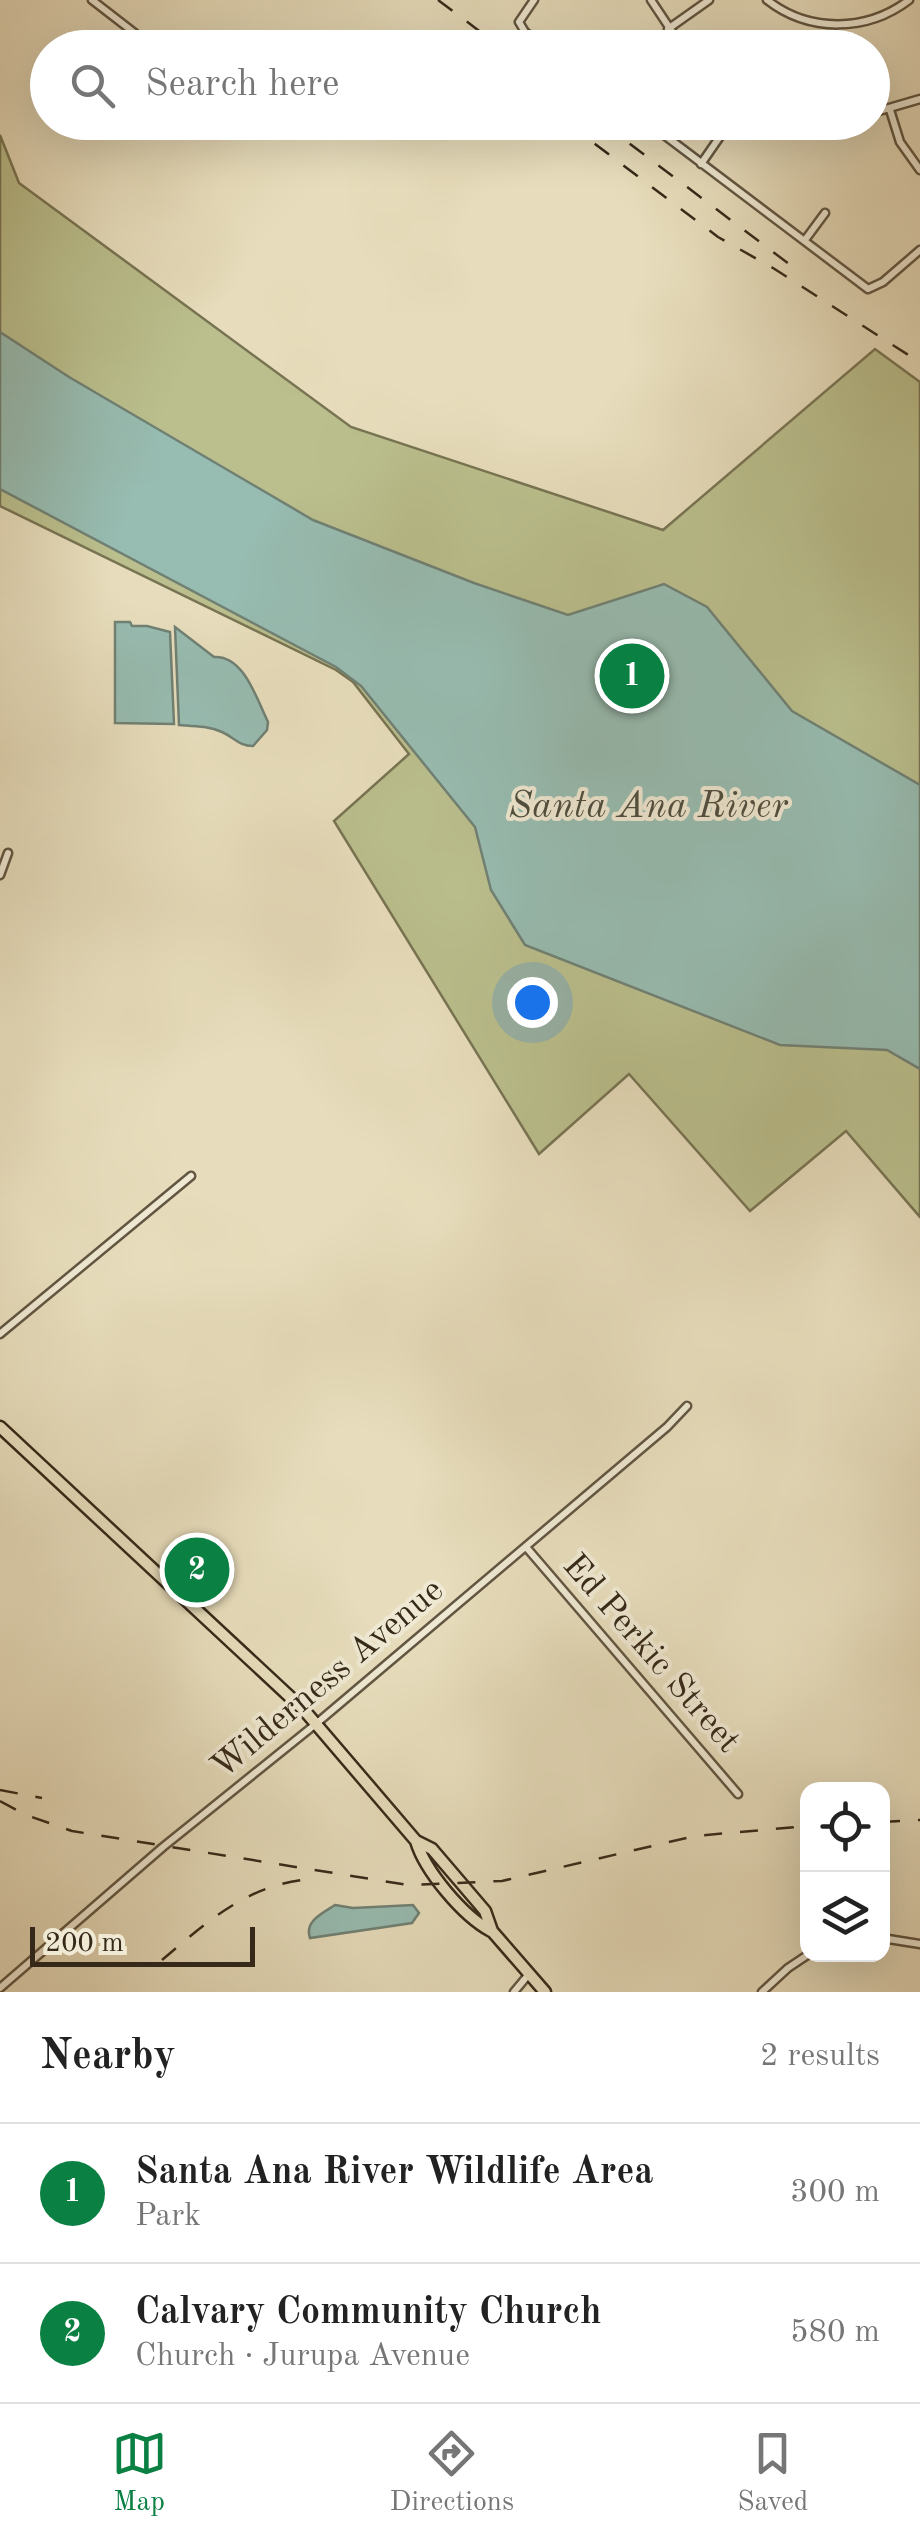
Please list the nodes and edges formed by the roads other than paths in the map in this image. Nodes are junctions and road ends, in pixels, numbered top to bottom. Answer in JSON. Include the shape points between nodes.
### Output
{"nodes":[{"id":1,"x":92,"y":0,"type":"edge"},
{"id":2,"x":534,"y":0,"type":"edge"},
{"id":3,"x":651,"y":0,"type":"edge"},
{"id":4,"x":709,"y":0,"type":"edge"},
{"id":5,"x":767,"y":0,"type":"edge"},
{"id":6,"x":909,"y":0,"type":"edge"},
{"id":7,"x":668,"y":28,"type":"joint"},
{"id":8,"x":131,"y":30,"type":"edge"},
{"id":9,"x":524,"y":30,"type":"edge"},
{"id":10,"x":920,"y":99,"type":"edge"},
{"id":11,"x":890,"y":110,"type":"joint"},
{"id":12,"x":670,"y":140,"type":"edge"},
{"id":13,"x":718,"y":140,"type":"edge"},
{"id":14,"x":701,"y":164,"type":"junction"},
{"id":15,"x":920,"y":170,"type":"edge"},
{"id":16,"x":825,"y":214,"type":"dead end"},
{"id":17,"x":805,"y":240,"type":"junction"},
{"id":18,"x":920,"y":250,"type":"edge"},
{"id":19,"x":8,"y":853,"type":"dead end"},
{"id":20,"x":0,"y":874,"type":"edge"},
{"id":21,"x":191,"y":1176,"type":"dead end"},
{"id":22,"x":0,"y":1334,"type":"edge"},
{"id":23,"x":686,"y":1406,"type":"dead end"},
{"id":24,"x":0,"y":1427,"type":"edge"},
{"id":25,"x":526,"y":1548,"type":"junction"},
{"id":26,"x":317,"y":1723,"type":"junction"},
{"id":27,"x":738,"y":1794,"type":"dead end"},
{"id":28,"x":890,"y":1939,"type":"edge"},
{"id":29,"x":920,"y":1944,"type":"edge"},
{"id":30,"x":800,"y":1960,"type":"edge"},
{"id":31,"x":529,"y":1974,"type":"junction"},
{"id":32,"x":0,"y":1988,"type":"edge"},
{"id":33,"x":514,"y":1992,"type":"edge"},
{"id":34,"x":545,"y":1992,"type":"edge"},
{"id":35,"x":762,"y":1992,"type":"edge"}],
"edges":[{"from":1,"to":8,"type":"street"},
{"from":2,"to":9,"type":"street","via":[[518,22]]},
{"from":3,"to":7,"type":"street"},
{"from":4,"to":7,"type":"street"},
{"from":5,"to":6,"type":"street","via":[[789,15],[841,25],[872,20]]},
{"from":10,"to":11,"type":"street"},
{"from":11,"to":15,"type":"street","via":[[900,142]]},
{"from":12,"to":14,"type":"street"},
{"from":13,"to":14,"type":"street"},
{"from":14,"to":17,"type":"street"},
{"from":16,"to":17,"type":"street"},
{"from":17,"to":18,"type":"street","via":[[868,289]]},
{"from":19,"to":20,"type":"street"},
{"from":21,"to":22,"type":"street"},
{"from":23,"to":25,"type":"street","name":"Wilderness Avenue"},
{"from":24,"to":26,"type":"main road"},
{"from":25,"to":26,"type":"street","name":"Wilderness Avenue"},
{"from":25,"to":27,"type":"street","name":"Ed Perkic Street"},
{"from":26,"to":31,"type":"main road","via":[[416,1840],[421,1858],[474,1922],[492,1931]]},
{"from":26,"to":32,"type":"street","name":"Wilderness Avenue"},
{"from":28,"to":29,"type":"street"},
{"from":30,"to":35,"type":"street"},
{"from":31,"to":33,"type":"street"},
{"from":31,"to":34,"type":"main road"}]}
